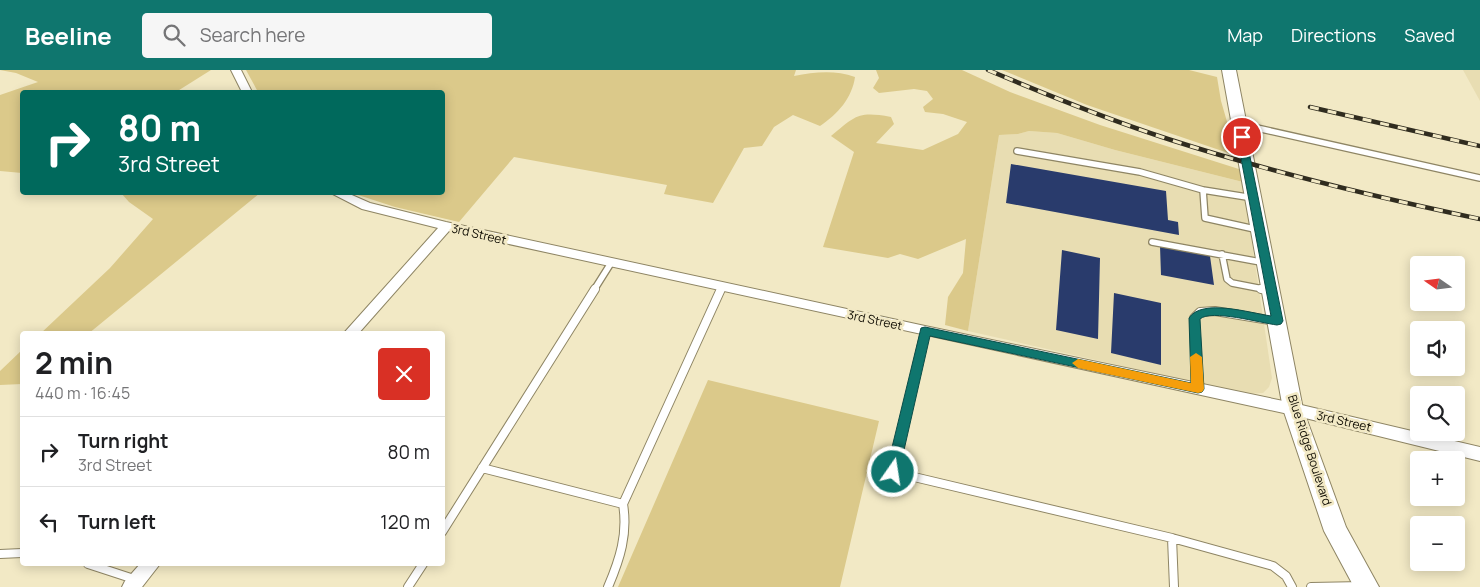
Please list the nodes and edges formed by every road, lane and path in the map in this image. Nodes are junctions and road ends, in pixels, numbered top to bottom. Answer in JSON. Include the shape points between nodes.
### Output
{"nodes":[{"id":1,"x":236,"y":70,"type":"edge"},
{"id":2,"x":1229,"y":70,"type":"edge"},
{"id":3,"x":246,"y":90,"type":"edge"},
{"id":4,"x":1239,"y":124,"type":"junction"},
{"id":5,"x":1017,"y":151,"type":"dead end"},
{"id":6,"x":1480,"y":178,"type":"edge"},
{"id":7,"x":1202,"y":190,"type":"junction"},
{"id":8,"x":341,"y":195,"type":"edge"},
{"id":9,"x":1253,"y":198,"type":"junction"},
{"id":10,"x":446,"y":226,"type":"junction"},
{"id":11,"x":1260,"y":230,"type":"junction"},
{"id":12,"x":1152,"y":242,"type":"dead end"},
{"id":13,"x":1222,"y":254,"type":"junction"},
{"id":14,"x":611,"y":263,"type":"junction"},
{"id":15,"x":1266,"y":263,"type":"junction"},
{"id":16,"x":722,"y":287,"type":"junction"},
{"id":17,"x":1271,"y":291,"type":"junction"},
{"id":18,"x":1277,"y":321,"type":"junction"},
{"id":19,"x":353,"y":331,"type":"edge"},
{"id":20,"x":925,"y":331,"type":"junction"},
{"id":21,"x":1198,"y":389,"type":"junction"},
{"id":22,"x":1293,"y":409,"type":"junction"},
{"id":23,"x":1480,"y":454,"type":"edge"},
{"id":24,"x":482,"y":468,"type":"junction"},
{"id":25,"x":624,"y":504,"type":"junction"},
{"id":26,"x":445,"y":527,"type":"edge"},
{"id":27,"x":1172,"y":538,"type":"junction"},
{"id":28,"x":20,"y":552,"type":"edge"},
{"id":29,"x":0,"y":554,"type":"edge"},
{"id":30,"x":93,"y":566,"type":"edge"},
{"id":31,"x":149,"y":566,"type":"edge"},
{"id":32,"x":422,"y":566,"type":"edge"},
{"id":33,"x":134,"y":583,"type":"edge"},
{"id":34,"x":1367,"y":586,"type":"edge"},
{"id":35,"x":408,"y":587,"type":"edge"},
{"id":36,"x":608,"y":587,"type":"edge"},
{"id":37,"x":1174,"y":587,"type":"edge"},
{"id":38,"x":1292,"y":587,"type":"edge"},
{"id":39,"x":1311,"y":587,"type":"edge"}],
"edges":[{"from":1,"to":3,"type":"street"},
{"from":2,"to":4,"type":"main road","name":"Blue Ridge Boulevard"},
{"from":4,"to":6,"type":"lane"},
{"from":4,"to":9,"type":"main road","name":"Blue Ridge Boulevard"},
{"from":5,"to":7,"type":"lane","via":[[1140,172]]},
{"from":7,"to":9,"type":"lane"},
{"from":7,"to":11,"type":"lane","via":[[1205,218]]},
{"from":8,"to":10,"type":"street","name":"3rd Street","via":[[366,206]]},
{"from":9,"to":11,"type":"main road","name":"Blue Ridge Boulevard"},
{"from":10,"to":14,"type":"street","name":"3rd Street"},
{"from":10,"to":19,"type":"street"},
{"from":11,"to":15,"type":"main road","name":"Blue Ridge Boulevard"},
{"from":12,"to":13,"type":"lane"},
{"from":13,"to":15,"type":"lane"},
{"from":13,"to":17,"type":"lane","via":[[1232,283]]},
{"from":14,"to":16,"type":"street","name":"3rd Street"},
{"from":14,"to":24,"type":"lane"},
{"from":15,"to":17,"type":"main road","name":"Blue Ridge Boulevard"},
{"from":16,"to":20,"type":"street","name":"3rd Street"},
{"from":16,"to":25,"type":"lane"},
{"from":17,"to":18,"type":"main road","name":"Blue Ridge Boulevard"},
{"from":18,"to":21,"type":"lane","via":[[1215,311],[1200,312],[1194,318]]},
{"from":18,"to":22,"type":"main road","name":"Blue Ridge Boulevard"},
{"from":20,"to":21,"type":"street","name":"3rd Street"},
{"from":20,"to":27,"type":"lane","via":[[893,472]]},
{"from":21,"to":22,"type":"street","name":"3rd Street"},
{"from":22,"to":23,"type":"street","name":"3rd Street"},
{"from":22,"to":34,"type":"main road","name":"Blue Ridge Boulevard","via":[[1336,531]]},
{"from":24,"to":25,"type":"lane"},
{"from":24,"to":26,"type":"lane"},
{"from":25,"to":36,"type":"lane","via":[[626,538]]},
{"from":27,"to":37,"type":"lane"},
{"from":27,"to":38,"type":"lane","via":[[1273,566],[1286,576]]},
{"from":28,"to":29,"type":"lane"},
{"from":30,"to":33,"type":"lane"},
{"from":31,"to":33,"type":"street"},
{"from":32,"to":35,"type":"lane"},
{"from":34,"to":39,"type":"lane"}]}
